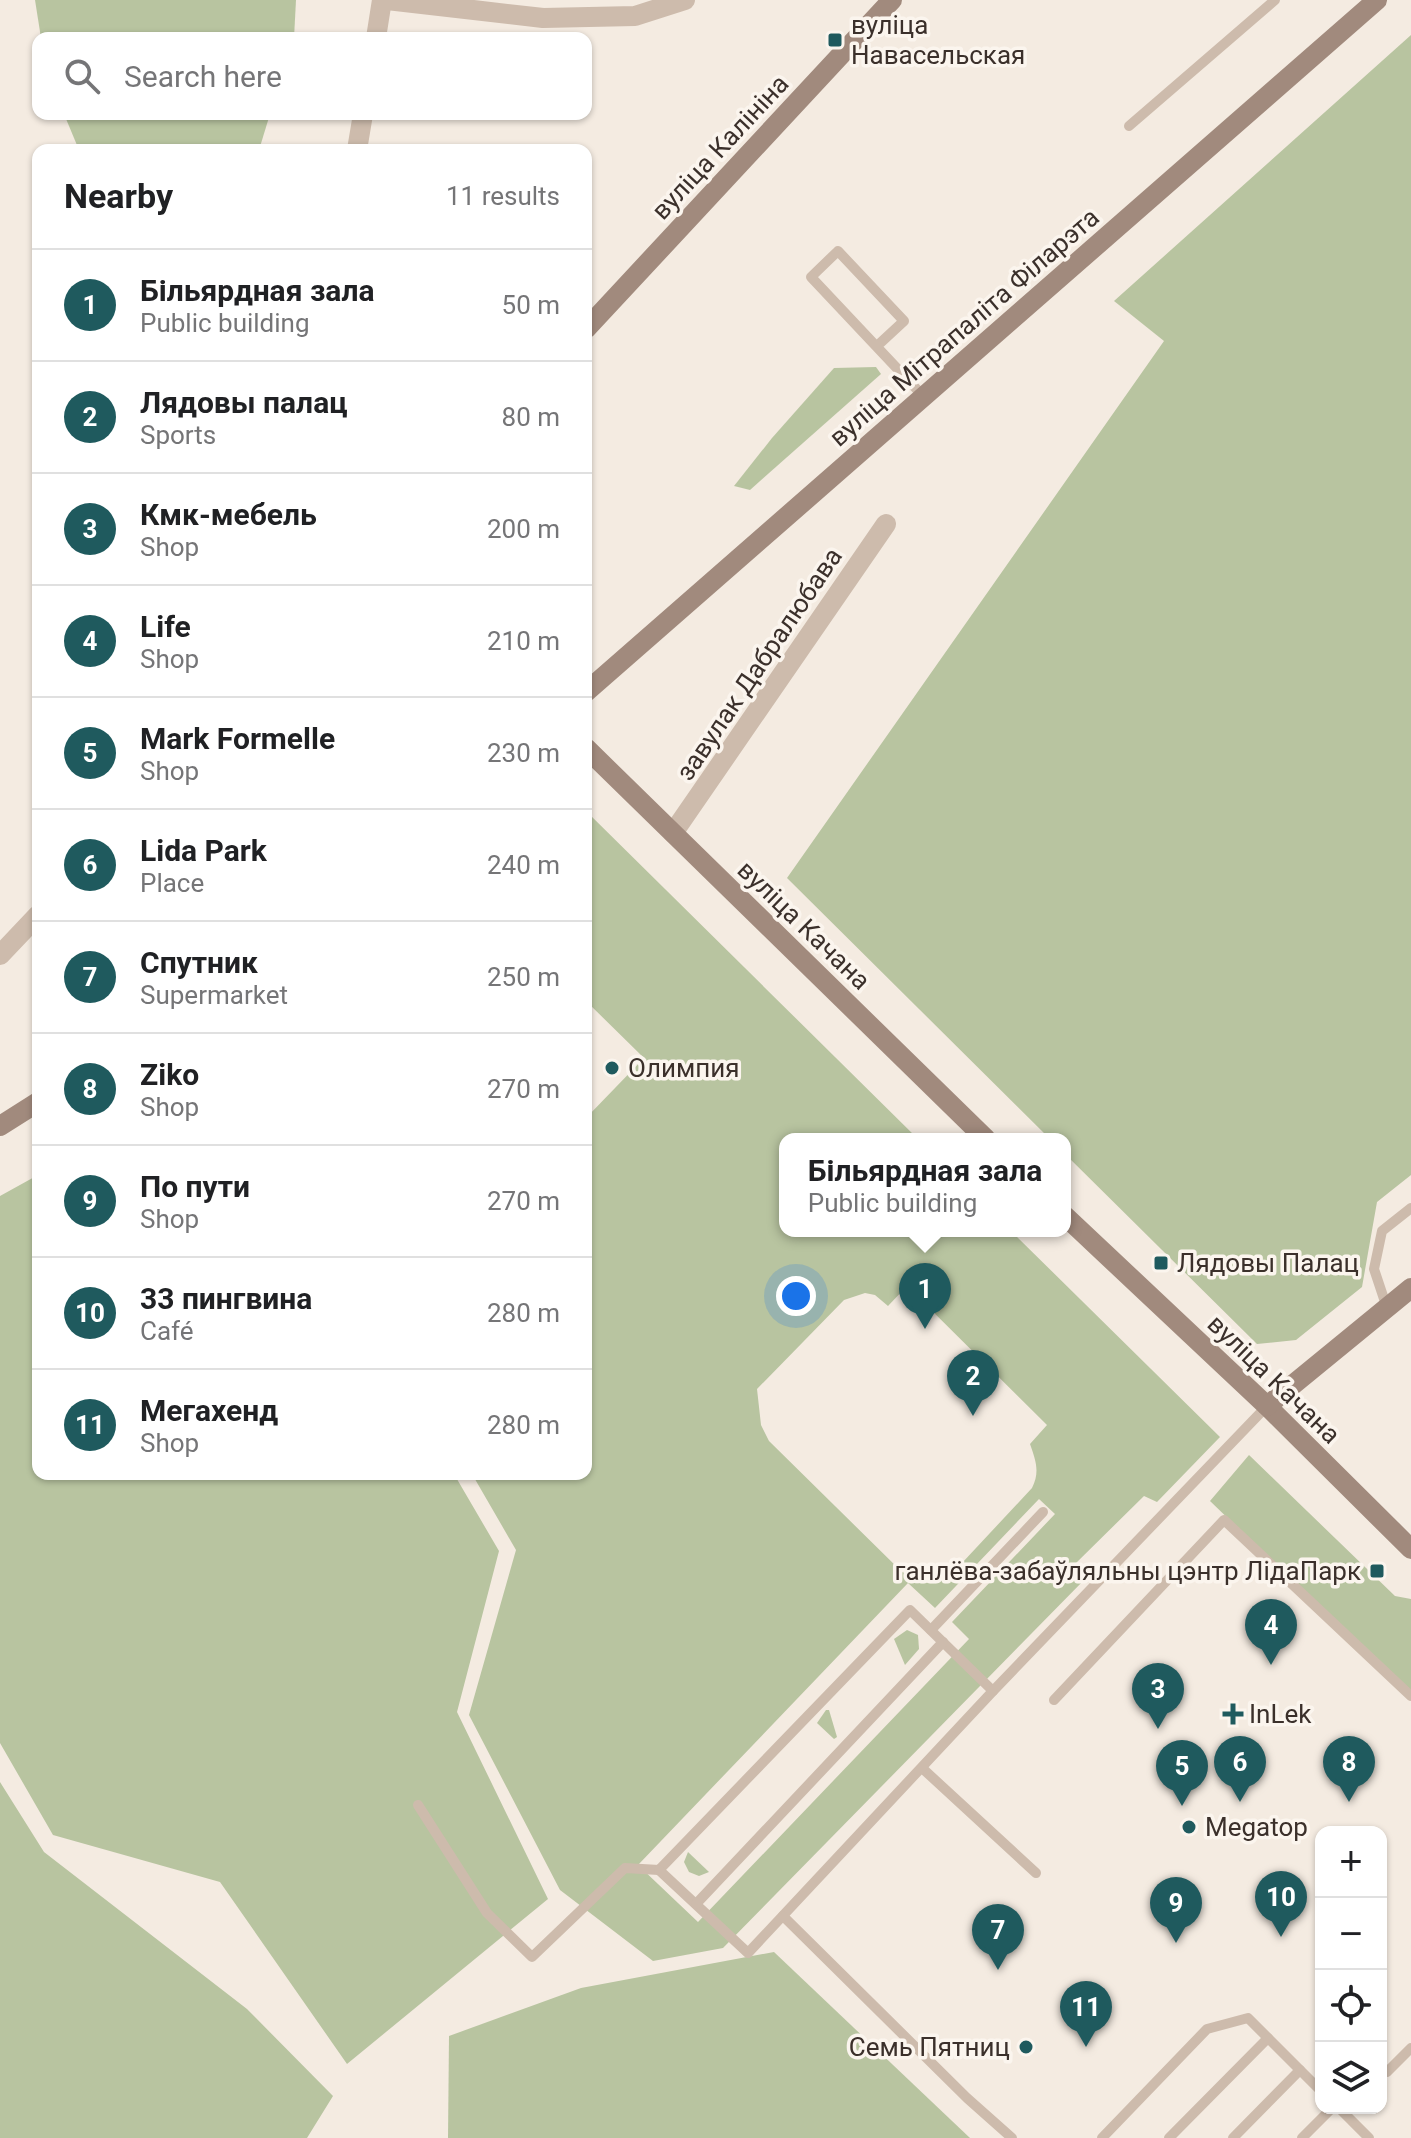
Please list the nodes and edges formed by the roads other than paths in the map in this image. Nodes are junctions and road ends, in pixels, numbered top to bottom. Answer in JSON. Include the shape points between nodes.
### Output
{"nodes":[{"id":1,"x":384,"y":0,"type":"edge"},
{"id":2,"x":685,"y":0,"type":"edge"},
{"id":3,"x":892,"y":0,"type":"edge"},
{"id":4,"x":1275,"y":0,"type":"edge"},
{"id":5,"x":1372,"y":2,"type":"edge"},
{"id":6,"x":593,"y":9,"type":"edge"},
{"id":7,"x":377,"y":32,"type":"edge"},
{"id":8,"x":362,"y":120,"type":"edge"},
{"id":9,"x":1129,"y":126,"type":"dead end"},
{"id":10,"x":358,"y":144,"type":"edge"},
{"id":11,"x":592,"y":323,"type":"edge"},
{"id":12,"x":877,"y":346,"type":"junction"},
{"id":13,"x":924,"y":397,"type":"junction"},
{"id":14,"x":886,"y":524,"type":"dead end"},
{"id":15,"x":592,"y":687,"type":"edge"},
{"id":16,"x":592,"y":754,"type":"edge"},
{"id":17,"x":673,"y":833,"type":"junction"},
{"id":18,"x":32,"y":921,"type":"edge"},
{"id":19,"x":0,"y":955,"type":"edge"},
{"id":20,"x":32,"y":1106,"type":"edge"},
{"id":21,"x":0,"y":1126,"type":"edge"},
{"id":22,"x":980,"y":1133,"type":"edge"},
{"id":23,"x":1411,"y":1208,"type":"edge"},
{"id":24,"x":1071,"y":1222,"type":"edge"},
{"id":25,"x":1411,"y":1288,"type":"edge"},
{"id":26,"x":1387,"y":1308,"type":"junction"},
{"id":27,"x":1267,"y":1406,"type":"junction"},
{"id":28,"x":1043,"y":1512,"type":"dead end"},
{"id":29,"x":1411,"y":1549,"type":"edge"},
{"id":30,"x":931,"y":1630,"type":"junction"},
{"id":31,"x":943,"y":1642,"type":"junction"},
{"id":32,"x":993,"y":1691,"type":"junction"},
{"id":33,"x":1411,"y":1696,"type":"edge"},
{"id":34,"x":1054,"y":1700,"type":"dead end"},
{"id":35,"x":922,"y":1768,"type":"junction"},
{"id":36,"x":418,"y":1805,"type":"dead end"},
{"id":37,"x":659,"y":1870,"type":"junction"},
{"id":38,"x":1036,"y":1873,"type":"dead end"},
{"id":39,"x":696,"y":1904,"type":"junction"},
{"id":40,"x":783,"y":1916,"type":"junction"},
{"id":41,"x":1268,"y":2038,"type":"junction"},
{"id":42,"x":1411,"y":2048,"type":"edge"},
{"id":43,"x":1300,"y":2070,"type":"junction"},
{"id":44,"x":1387,"y":2072,"type":"edge"},
{"id":45,"x":1315,"y":2085,"type":"edge"},
{"id":46,"x":1326,"y":2114,"type":"edge"},
{"id":47,"x":1345,"y":2114,"type":"edge"},
{"id":48,"x":1012,"y":2138,"type":"edge"},
{"id":49,"x":1102,"y":2138,"type":"edge"},
{"id":50,"x":1169,"y":2138,"type":"edge"},
{"id":51,"x":1233,"y":2138,"type":"edge"},
{"id":52,"x":1302,"y":2138,"type":"edge"},
{"id":53,"x":1368,"y":2138,"type":"edge"}],
"edges":[{"from":1,"to":6,"type":"street","via":[[543,18]]},
{"from":1,"to":7,"type":"street"},
{"from":2,"to":6,"type":"street","via":[[635,16]]},
{"from":3,"to":11,"type":"main road","name":"вуліца Калініна"},
{"from":4,"to":9,"type":"lane"},
{"from":5,"to":13,"type":"main road","name":"вуліца Мітрапаліта Філарэта"},
{"from":8,"to":10,"type":"street"},
{"from":12,"to":12,"type":"lane","via":[[811,277],[838,251],[904,321]]},
{"from":12,"to":13,"type":"lane"},
{"from":13,"to":15,"type":"main road","name":"вуліца Мітрапаліта Філарэта"},
{"from":14,"to":17,"type":"street","name":"завулак Дабралюбава"},
{"from":16,"to":17,"type":"main road","name":"вуліца Качана"},
{"from":17,"to":22,"type":"main road","name":"вуліца Качана"},
{"from":18,"to":19,"type":"street"},
{"from":20,"to":21,"type":"main road"},
{"from":23,"to":26,"type":"lane","via":[[1382,1231],[1374,1269]]},
{"from":24,"to":27,"type":"main road","name":"вуліца Качана"},
{"from":25,"to":26,"type":"main road"},
{"from":26,"to":27,"type":"main road"},
{"from":27,"to":29,"type":"main road","name":"вуліца Качана"},
{"from":27,"to":32,"type":"lane"},
{"from":28,"to":30,"type":"lane"},
{"from":30,"to":31,"type":"lane"},
{"from":30,"to":37,"type":"lane","via":[[910,1610]]},
{"from":31,"to":32,"type":"lane"},
{"from":31,"to":39,"type":"lane"},
{"from":32,"to":35,"type":"lane"},
{"from":33,"to":34,"type":"lane","via":[[1224,1520]]},
{"from":35,"to":38,"type":"lane"},
{"from":35,"to":40,"type":"lane"},
{"from":36,"to":37,"type":"lane","via":[[487,1913],[532,1957],[625,1868]]},
{"from":37,"to":39,"type":"lane"},
{"from":39,"to":40,"type":"lane","via":[[748,1953]]},
{"from":40,"to":48,"type":"lane"},
{"from":41,"to":43,"type":"lane"},
{"from":41,"to":49,"type":"lane","via":[[1248,2018],[1207,2029]]},
{"from":41,"to":50,"type":"lane"},
{"from":42,"to":44,"type":"lane"},
{"from":43,"to":45,"type":"lane"},
{"from":43,"to":51,"type":"lane"},
{"from":46,"to":52,"type":"lane"},
{"from":47,"to":53,"type":"lane"}]}
